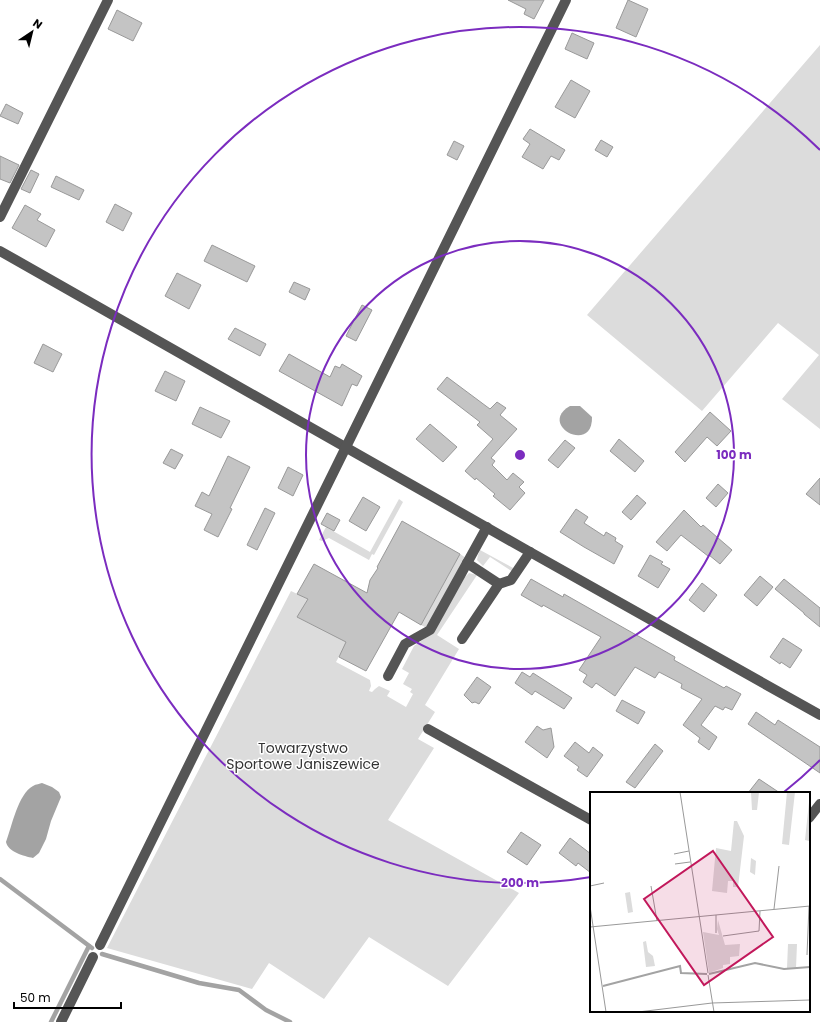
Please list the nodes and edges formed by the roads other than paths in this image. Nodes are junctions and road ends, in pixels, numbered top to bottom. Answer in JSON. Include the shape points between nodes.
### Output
{"nodes":[{"id":1,"x":108,"y":0,"type":"edge"},
{"id":2,"x":566,"y":0,"type":"edge"},
{"id":3,"x":0,"y":217,"type":"edge"},
{"id":4,"x":0,"y":251,"type":"edge"},
{"id":5,"x":346,"y":448,"type":"junction"},
{"id":6,"x":487,"y":528,"type":"junction"},
{"id":7,"x":530,"y":552,"type":"junction"},
{"id":8,"x":467,"y":563,"type":"junction"},
{"id":9,"x":499,"y":584,"type":"junction"},
{"id":10,"x":462,"y":639,"type":"dead end"},
{"id":11,"x":388,"y":676,"type":"dead end"},
{"id":12,"x":820,"y":715,"type":"edge"},
{"id":13,"x":428,"y":729,"type":"dead end"},
{"id":14,"x":820,"y":804,"type":"edge"},
{"id":15,"x":810,"y":817,"type":"edge"},
{"id":16,"x":590,"y":819,"type":"edge"},
{"id":17,"x":100,"y":944,"type":"dead end"},
{"id":18,"x":93,"y":957,"type":"dead end"},
{"id":19,"x":61,"y":1022,"type":"edge"}],
"edges":[{"from":1,"to":3,"type":"street"},
{"from":2,"to":5,"type":"street"},
{"from":4,"to":5,"type":"street"},
{"from":5,"to":6,"type":"street"},
{"from":5,"to":17,"type":"street"},
{"from":6,"to":7,"type":"street"},
{"from":6,"to":8,"type":"street"},
{"from":7,"to":9,"type":"street","via":[[511,580]]},
{"from":7,"to":12,"type":"street"},
{"from":8,"to":9,"type":"street"},
{"from":8,"to":11,"type":"street","via":[[430,630],[405,644]]},
{"from":9,"to":10,"type":"street"},
{"from":13,"to":16,"type":"street"},
{"from":14,"to":15,"type":"street"},
{"from":18,"to":19,"type":"street"}]}
